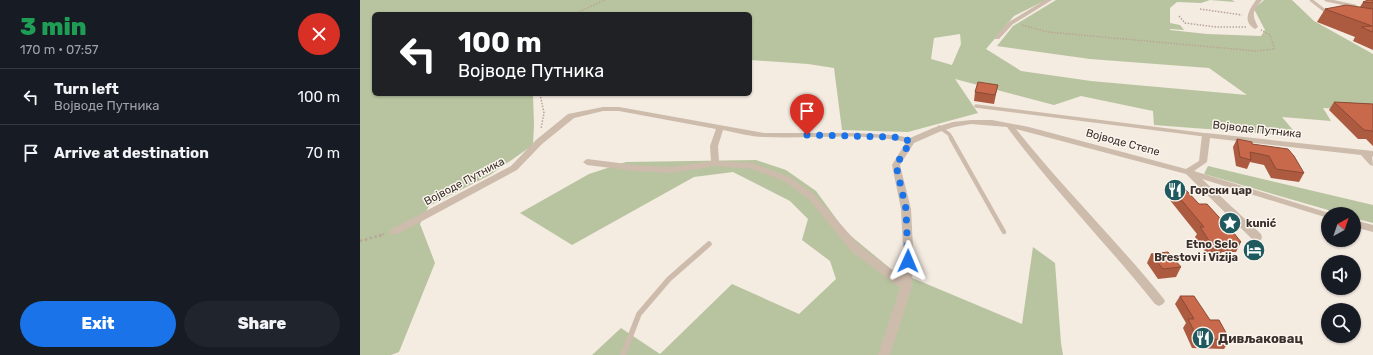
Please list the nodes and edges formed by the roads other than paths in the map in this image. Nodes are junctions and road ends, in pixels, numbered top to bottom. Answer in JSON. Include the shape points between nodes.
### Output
{"nodes":[{"id":1,"x":1049,"y":0,"type":"edge"},
{"id":2,"x":1259,"y":0,"type":"edge"},
{"id":3,"x":1311,"y":0,"type":"edge"},
{"id":4,"x":1326,"y":0,"type":"edge"},
{"id":5,"x":1359,"y":7,"type":"edge"},
{"id":6,"x":1334,"y":14,"type":"edge"},
{"id":7,"x":1255,"y":27,"type":"road end"},
{"id":8,"x":997,"y":38,"type":"dead end"},
{"id":9,"x":976,"y":106,"type":"dead end"},
{"id":10,"x":1010,"y":126,"type":"junction"},
{"id":11,"x":720,"y":128,"type":"junction"},
{"id":12,"x":939,"y":128,"type":"junction"},
{"id":13,"x":1206,"y":135,"type":"junction"},
{"id":14,"x":911,"y":141,"type":"junction"},
{"id":15,"x":1368,"y":154,"type":"edge"},
{"id":16,"x":587,"y":162,"type":"dead end"},
{"id":17,"x":715,"y":163,"type":"junction"},
{"id":18,"x":1373,"y":163,"type":"edge"},
{"id":19,"x":1188,"y":171,"type":"junction"},
{"id":20,"x":1321,"y":213,"type":"edge"},
{"id":21,"x":1361,"y":225,"type":"edge"},
{"id":22,"x":1373,"y":229,"type":"edge"},
{"id":23,"x":394,"y":232,"type":"road end"},
{"id":24,"x":1004,"y":232,"type":"dead end"},
{"id":25,"x":1257,"y":237,"type":"dead end"},
{"id":26,"x":708,"y":244,"type":"dead end"},
{"id":27,"x":906,"y":287,"type":"junction"},
{"id":28,"x":1159,"y":300,"type":"dead end"},
{"id":29,"x":623,"y":355,"type":"edge"},
{"id":30,"x":884,"y":355,"type":"edge"}],
"edges":[{"from":1,"to":8,"type":"street","via":[[1011,22]]},
{"from":2,"to":7,"type":"street","via":[[1250,16]]},
{"from":3,"to":6,"type":"lane","via":[[1328,13]]},
{"from":4,"to":5,"type":"lane"},
{"from":9,"to":13,"type":"lane"},
{"from":10,"to":12,"type":"street","name":"Војводе Степе","via":[[980,122]]},
{"from":10,"to":19,"type":"street","name":"Војводе Степе"},
{"from":10,"to":28,"type":"street","via":[[1035,159]]},
{"from":11,"to":14,"type":"street","name":"Војводе Путника","via":[[764,135],[854,135],[894,137]]},
{"from":11,"to":17,"type":"street","via":[[714,146]]},
{"from":11,"to":23,"type":"street","name":"Војводе Путника","via":[[657,115],[603,109],[580,112],[571,116],[539,142],[514,168]]},
{"from":12,"to":14,"type":"street","name":"Војводе Степе"},
{"from":12,"to":24,"type":"lane","via":[[949,134]]},
{"from":13,"to":15,"type":"street","name":"Војводе Путника"},
{"from":13,"to":19,"type":"street","name":"Војводе Путника","via":[[1203,162]]},
{"from":14,"to":27,"type":"street","via":[[896,165],[906,209]]},
{"from":15,"to":18,"type":"street"},
{"from":16,"to":17,"type":"street","via":[[671,170]]},
{"from":17,"to":27,"type":"street","via":[[753,166],[787,179],[811,196],[855,248]]},
{"from":19,"to":20,"type":"street","name":"Војводе Степе"},
{"from":19,"to":25,"type":"street"},
{"from":21,"to":22,"type":"street"},
{"from":26,"to":29,"type":"lane","via":[[669,279],[638,314]]},
{"from":27,"to":30,"type":"street"}]}
